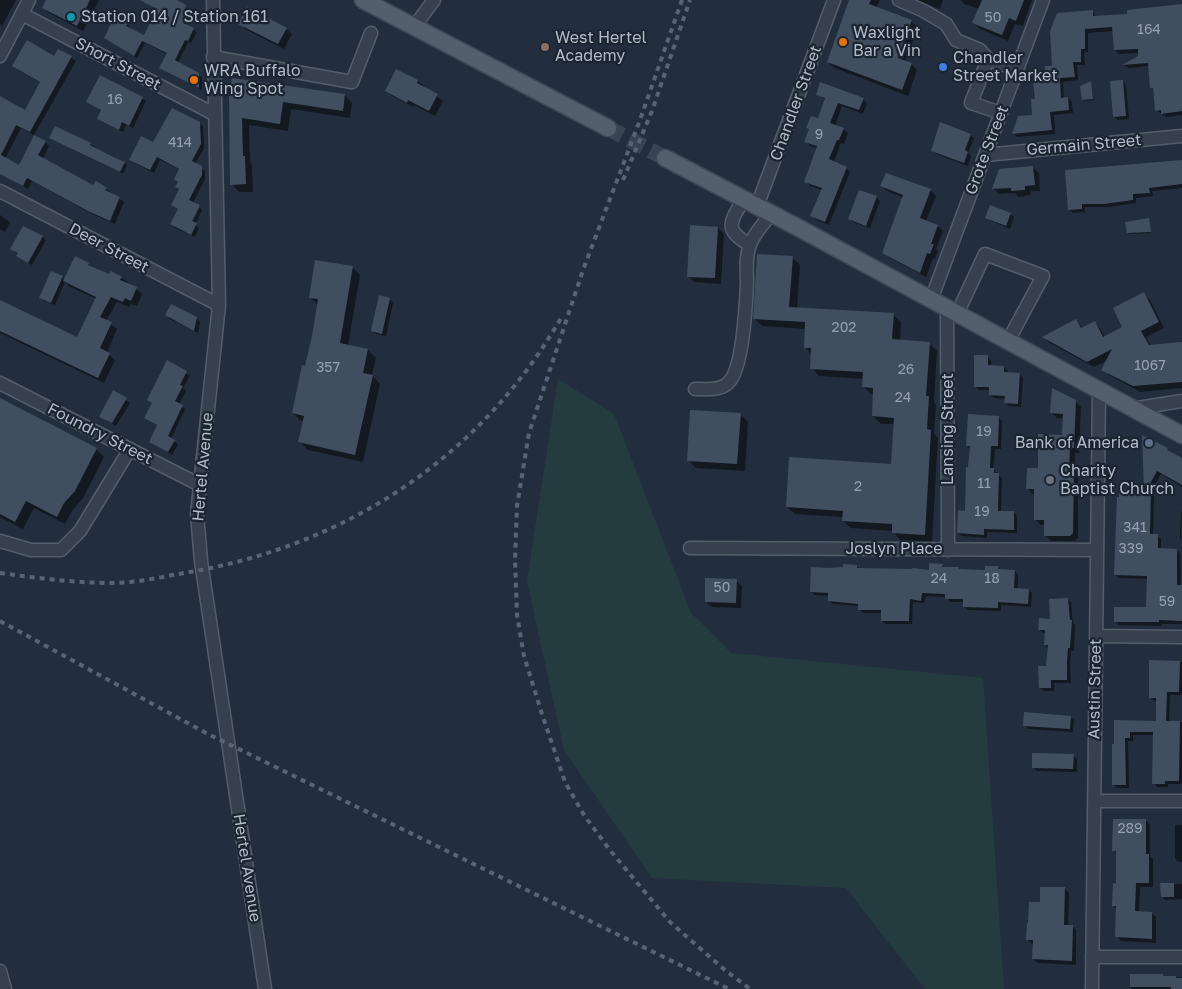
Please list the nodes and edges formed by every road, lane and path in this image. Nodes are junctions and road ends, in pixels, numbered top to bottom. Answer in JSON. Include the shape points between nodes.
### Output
{"nodes":[{"id":1,"x":29,"y":0,"type":"edge"},
{"id":2,"x":213,"y":0,"type":"edge"},
{"id":3,"x":363,"y":0,"type":"edge"},
{"id":4,"x":434,"y":0,"type":"edge"},
{"id":5,"x":834,"y":0,"type":"edge"},
{"id":6,"x":899,"y":0,"type":"edge"},
{"id":7,"x":1043,"y":0,"type":"edge"},
{"id":8,"x":22,"y":14,"type":"junction"},
{"id":9,"x":414,"y":27,"type":"junction"},
{"id":10,"x":371,"y":33,"type":"dead end"},
{"id":11,"x":0,"y":56,"type":"edge"},
{"id":12,"x":213,"y":57,"type":"junction"},
{"id":13,"x":988,"y":59,"type":"junction"},
{"id":14,"x":1017,"y":70,"type":"junction"},
{"id":15,"x":1001,"y":113,"type":"junction"},
{"id":16,"x":214,"y":114,"type":"junction"},
{"id":17,"x":608,"y":128,"type":"tunnel mouth"},
{"id":18,"x":1182,"y":136,"type":"edge"},
{"id":19,"x":985,"y":155,"type":"junction"},
{"id":20,"x":665,"y":158,"type":"tunnel mouth"},
{"id":21,"x":0,"y":191,"type":"edge"},
{"id":22,"x":757,"y":206,"type":"junction"},
{"id":23,"x":750,"y":245,"type":"junction"},
{"id":24,"x":931,"y":300,"type":"junction"},
{"id":25,"x":219,"y":305,"type":"junction"},
{"id":26,"x":952,"y":311,"type":"junction"},
{"id":27,"x":1008,"y":341,"type":"junction"},
{"id":28,"x":0,"y":383,"type":"edge"},
{"id":29,"x":694,"y":389,"type":"dead end"},
{"id":30,"x":1099,"y":390,"type":"junction"},
{"id":31,"x":1182,"y":401,"type":"edge"},
{"id":32,"x":1132,"y":409,"type":"junction"},
{"id":33,"x":1182,"y":436,"type":"edge"},
{"id":34,"x":130,"y":449,"type":"junction"},
{"id":35,"x":200,"y":484,"type":"junction"},
{"id":36,"x":0,"y":541,"type":"edge"},
{"id":37,"x":690,"y":548,"type":"dead end"},
{"id":38,"x":948,"y":550,"type":"junction"},
{"id":39,"x":1097,"y":550,"type":"junction"},
{"id":40,"x":1096,"y":636,"type":"junction"},
{"id":41,"x":1182,"y":637,"type":"edge"},
{"id":42,"x":1094,"y":801,"type":"junction"},
{"id":43,"x":1182,"y":802,"type":"edge"},
{"id":44,"x":1092,"y":957,"type":"junction"},
{"id":45,"x":1182,"y":958,"type":"edge"},
{"id":46,"x":0,"y":971,"type":"edge"},
{"id":47,"x":5,"y":989,"type":"edge"},
{"id":48,"x":265,"y":989,"type":"edge"},
{"id":49,"x":1092,"y":989,"type":"edge"}],
"edges":[{"from":1,"to":8,"type":"street"},
{"from":2,"to":12,"type":"street","name":"Hertel Avenue"},
{"from":3,"to":9,"type":"main road"},
{"from":4,"to":9,"type":"street"},
{"from":5,"to":22,"type":"street","name":"Chandler Street"},
{"from":6,"to":13,"type":"street","via":[[946,24],[956,40],[980,50]]},
{"from":7,"to":14,"type":"street","name":"Grote Street"},
{"from":8,"to":11,"type":"street"},
{"from":8,"to":16,"type":"street","name":"Short Street"},
{"from":9,"to":17,"type":"main road"},
{"from":10,"to":12,"type":"street","via":[[352,82]]},
{"from":12,"to":16,"type":"street","name":"Hertel Avenue"},
{"from":13,"to":14,"type":"street"},
{"from":13,"to":15,"type":"street","via":[[971,103]]},
{"from":14,"to":15,"type":"street","name":"Grote Street"},
{"from":15,"to":19,"type":"street","name":"Grote Street"},
{"from":16,"to":25,"type":"street","name":"Hertel Avenue"},
{"from":18,"to":19,"type":"street","name":"Germain Street"},
{"from":19,"to":24,"type":"street","name":"Grote Street"},
{"from":20,"to":22,"type":"main road"},
{"from":21,"to":25,"type":"street","name":"Deer Street"},
{"from":22,"to":23,"type":"street"},
{"from":22,"to":23,"type":"street","via":[[731,222],[732,231]]},
{"from":22,"to":24,"type":"main road"},
{"from":23,"to":29,"type":"street","via":[[746,260],[743,330],[734,374],[728,384],[721,387]]},
{"from":24,"to":26,"type":"main road"},
{"from":25,"to":35,"type":"street","name":"Hertel Avenue"},
{"from":26,"to":27,"type":"main road"},
{"from":26,"to":27,"type":"street","via":[[985,254],[1043,276]]},
{"from":26,"to":38,"type":"street","name":"Lansing Street"},
{"from":27,"to":30,"type":"main road"},
{"from":28,"to":34,"type":"street","name":"Foundry Street"},
{"from":30,"to":32,"type":"main road"},
{"from":30,"to":39,"type":"street","name":"Austin Street"},
{"from":31,"to":32,"type":"street"},
{"from":32,"to":33,"type":"main road"},
{"from":34,"to":35,"type":"street","name":"Foundry Street"},
{"from":34,"to":36,"type":"street","via":[[80,532],[61,550],[31,550]]},
{"from":35,"to":48,"type":"street","name":"Hertel Avenue","via":[[197,514],[201,561]]},
{"from":37,"to":38,"type":"street","name":"Joslyn Place"},
{"from":38,"to":39,"type":"street","name":"Joslyn Place"},
{"from":39,"to":40,"type":"street","name":"Austin Street"},
{"from":40,"to":41,"type":"street"},
{"from":40,"to":42,"type":"street","name":"Austin Street"},
{"from":42,"to":43,"type":"street"},
{"from":42,"to":44,"type":"street","name":"Austin Street"},
{"from":44,"to":45,"type":"street"},
{"from":44,"to":49,"type":"street","name":"Austin Street"},
{"from":46,"to":47,"type":"street"}]}
